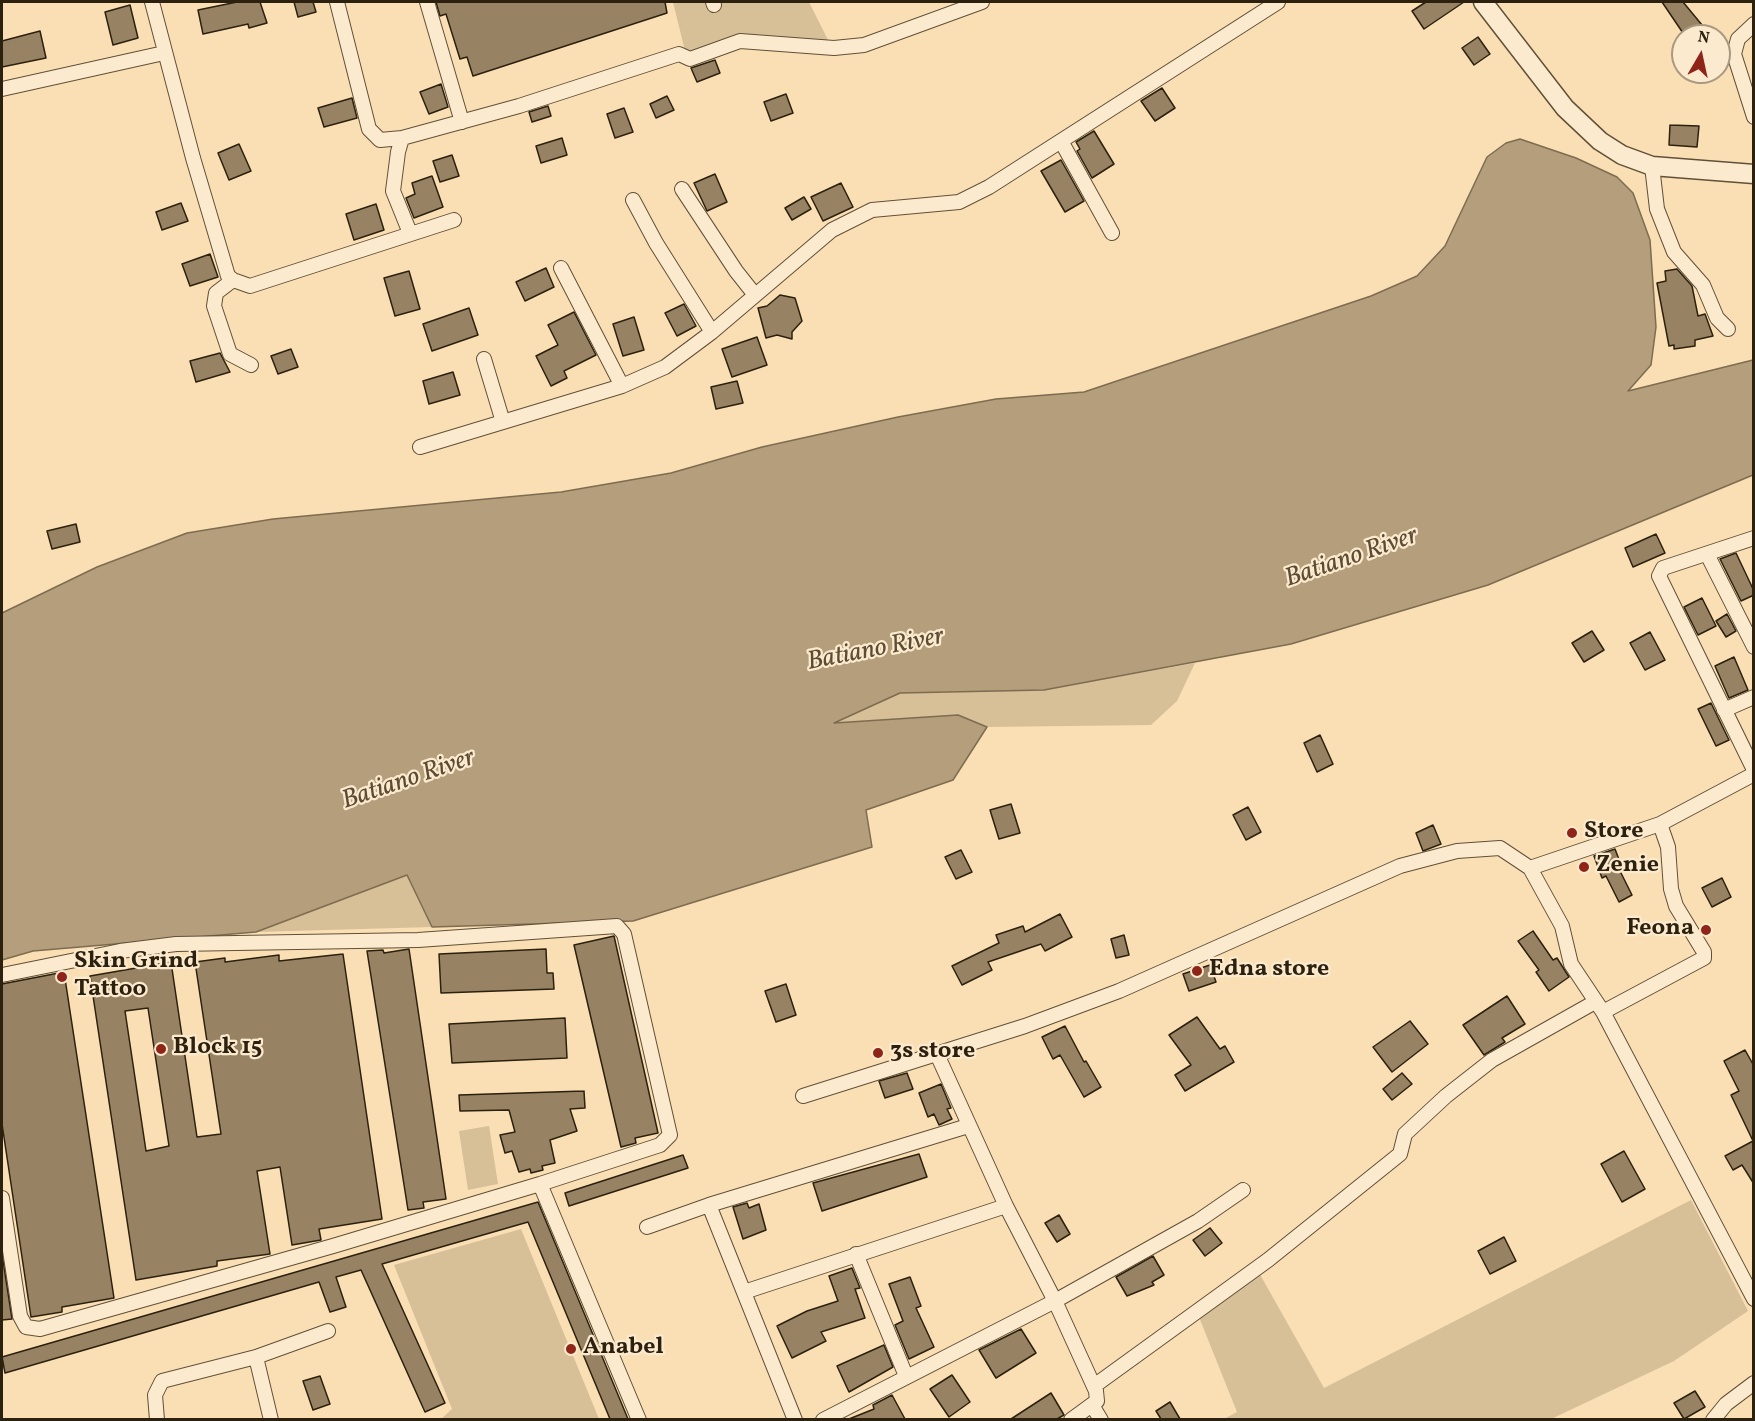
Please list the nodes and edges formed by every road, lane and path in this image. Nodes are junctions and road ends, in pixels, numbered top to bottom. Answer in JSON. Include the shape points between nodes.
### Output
{"nodes":[{"id":1,"x":167,"y":2,"type":"edge"},
{"id":2,"x":337,"y":2,"type":"edge"},
{"id":3,"x":427,"y":2,"type":"edge"},
{"id":4,"x":981,"y":2,"type":"edge"},
{"id":5,"x":1278,"y":2,"type":"edge"},
{"id":6,"x":1483,"y":2,"type":"edge"},
{"id":7,"x":152,"y":3,"type":"edge"},
{"id":8,"x":1754,"y":24,"type":"edge"},
{"id":9,"x":164,"y":52,"type":"junction"},
{"id":10,"x":2,"y":89,"type":"edge"},
{"id":11,"x":1754,"y":117,"type":"edge"},
{"id":12,"x":462,"y":122,"type":"junction"},
{"id":13,"x":402,"y":138,"type":"junction"},
{"id":14,"x":1061,"y":141,"type":"junction"},
{"id":15,"x":1652,"y":165,"type":"junction"},
{"id":16,"x":1754,"y":174,"type":"edge"},
{"id":17,"x":682,"y":189,"type":"dead end"},
{"id":18,"x":633,"y":200,"type":"dead end"},
{"id":19,"x":454,"y":220,"type":"dead end"},
{"id":20,"x":410,"y":233,"type":"junction"},
{"id":21,"x":1112,"y":233,"type":"dead end"},
{"id":22,"x":561,"y":268,"type":"dead end"},
{"id":23,"x":233,"y":280,"type":"junction"},
{"id":24,"x":755,"y":295,"type":"junction"},
{"id":25,"x":1728,"y":329,"type":"dead end"},
{"id":26,"x":712,"y":332,"type":"junction"},
{"id":27,"x":484,"y":359,"type":"dead end"},
{"id":28,"x":251,"y":365,"type":"dead end"},
{"id":29,"x":622,"y":386,"type":"junction"},
{"id":30,"x":503,"y":422,"type":"junction"},
{"id":31,"x":420,"y":447,"type":"dead end"},
{"id":32,"x":1754,"y":538,"type":"edge"},
{"id":33,"x":1707,"y":554,"type":"junction"},
{"id":34,"x":1754,"y":647,"type":"edge"},
{"id":35,"x":1754,"y":697,"type":"edge"},
{"id":36,"x":1724,"y":710,"type":"junction"},
{"id":37,"x":1754,"y":772,"type":"edge"},
{"id":38,"x":1660,"y":824,"type":"junction"},
{"id":39,"x":1530,"y":868,"type":"junction"},
{"id":40,"x":2,"y":975,"type":"edge"},
{"id":41,"x":1599,"y":1007,"type":"junction"},
{"id":42,"x":936,"y":1052,"type":"junction"},
{"id":43,"x":803,"y":1096,"type":"dead end"},
{"id":44,"x":968,"y":1126,"type":"junction"},
{"id":45,"x":540,"y":1184,"type":"junction"},
{"id":46,"x":1243,"y":1190,"type":"dead end"},
{"id":47,"x":2,"y":1198,"type":"edge"},
{"id":48,"x":709,"y":1205,"type":"junction"},
{"id":49,"x":1006,"y":1206,"type":"junction"},
{"id":50,"x":647,"y":1227,"type":"dead end"},
{"id":51,"x":856,"y":1254,"type":"junction"},
{"id":52,"x":744,"y":1292,"type":"junction"},
{"id":53,"x":1754,"y":1299,"type":"edge"},
{"id":54,"x":1055,"y":1301,"type":"junction"},
{"id":55,"x":328,"y":1331,"type":"dead end"},
{"id":56,"x":256,"y":1357,"type":"junction"},
{"id":57,"x":906,"y":1376,"type":"junction"},
{"id":58,"x":1754,"y":1383,"type":"edge"},
{"id":59,"x":1094,"y":1386,"type":"junction"},
{"id":60,"x":1092,"y":1405,"type":"junction"},
{"id":61,"x":157,"y":1419,"type":"edge"},
{"id":62,"x":272,"y":1419,"type":"edge"},
{"id":63,"x":639,"y":1419,"type":"edge"},
{"id":64,"x":795,"y":1419,"type":"edge"},
{"id":65,"x":823,"y":1419,"type":"edge"},
{"id":66,"x":1071,"y":1419,"type":"edge"},
{"id":67,"x":1101,"y":1419,"type":"edge"},
{"id":68,"x":1713,"y":1419,"type":"edge"}],
"edges":[{"from":1,"to":7,"type":"street"},
{"from":2,"to":13,"type":"street","via":[[369,129],[380,140]]},
{"from":3,"to":12,"type":"street"},
{"from":4,"to":12,"type":"street","via":[[864,45],[834,48],[740,41],[690,59],[679,54]]},
{"from":5,"to":14,"type":"street"},
{"from":6,"to":15,"type":"street","via":[[1565,108],[1600,141],[1622,155]]},
{"from":7,"to":9,"type":"street"},
{"from":8,"to":11,"type":"street","via":[[1738,39],[1734,54]]},
{"from":9,"to":10,"type":"street"},
{"from":9,"to":23,"type":"street","via":[[228,276]]},
{"from":12,"to":13,"type":"street"},
{"from":13,"to":20,"type":"street","via":[[393,191]]},
{"from":14,"to":21,"type":"street"},
{"from":14,"to":24,"type":"street","via":[[959,202],[872,210],[832,230]]},
{"from":15,"to":16,"type":"street"},
{"from":15,"to":25,"type":"street","via":[[1657,209],[1667,237],[1678,258],[1703,285],[1717,318]]},
{"from":17,"to":24,"type":"street"},
{"from":18,"to":26,"type":"street"},
{"from":19,"to":20,"type":"street"},
{"from":20,"to":23,"type":"street","via":[[250,286]]},
{"from":22,"to":29,"type":"street"},
{"from":23,"to":28,"type":"street","via":[[216,293],[214,306],[230,354]]},
{"from":24,"to":26,"type":"street"},
{"from":26,"to":29,"type":"street","via":[[665,367]]},
{"from":27,"to":30,"type":"street"},
{"from":29,"to":30,"type":"street"},
{"from":30,"to":31,"type":"street"},
{"from":32,"to":33,"type":"street"},
{"from":33,"to":34,"type":"street"},
{"from":33,"to":36,"type":"street","via":[[1663,568],[1659,576]]},
{"from":35,"to":36,"type":"street"},
{"from":36,"to":37,"type":"street"},
{"from":37,"to":38,"type":"street"},
{"from":38,"to":39,"type":"street"},
{"from":38,"to":41,"type":"street","via":[[1671,861],[1671,889],[1676,906],[1704,958]]},
{"from":39,"to":41,"type":"street","via":[[1562,926],[1571,964]]},
{"from":39,"to":42,"type":"street","via":[[1500,848],[1456,851],[1400,866],[1119,991],[1025,1026]]},
{"from":40,"to":45,"type":"street","via":[[176,944],[418,940],[617,926],[624,934],[670,1136],[660,1144]]},
{"from":41,"to":53,"type":"street"},
{"from":41,"to":59,"type":"street","via":[[1492,1060],[1405,1134],[1400,1154],[1268,1260]]},
{"from":42,"to":43,"type":"street"},
{"from":42,"to":44,"type":"street"},
{"from":44,"to":48,"type":"street"},
{"from":44,"to":49,"type":"street"},
{"from":45,"to":47,"type":"street","via":[[40,1329],[26,1327],[20,1316]]},
{"from":45,"to":63,"type":"street"},
{"from":46,"to":54,"type":"street","via":[[1198,1221]]},
{"from":48,"to":50,"type":"street"},
{"from":48,"to":52,"type":"street"},
{"from":49,"to":51,"type":"street"},
{"from":49,"to":54,"type":"street"},
{"from":51,"to":52,"type":"street"},
{"from":51,"to":57,"type":"street"},
{"from":52,"to":64,"type":"street"},
{"from":54,"to":57,"type":"street"},
{"from":54,"to":59,"type":"street"},
{"from":55,"to":56,"type":"street"},
{"from":56,"to":61,"type":"street","via":[[162,1381],[155,1395]]},
{"from":56,"to":62,"type":"street"},
{"from":57,"to":65,"type":"street"},
{"from":58,"to":68,"type":"street"},
{"from":59,"to":60,"type":"street","via":[[1097,1401]]},
{"from":60,"to":66,"type":"street"},
{"from":60,"to":67,"type":"street"}]}
